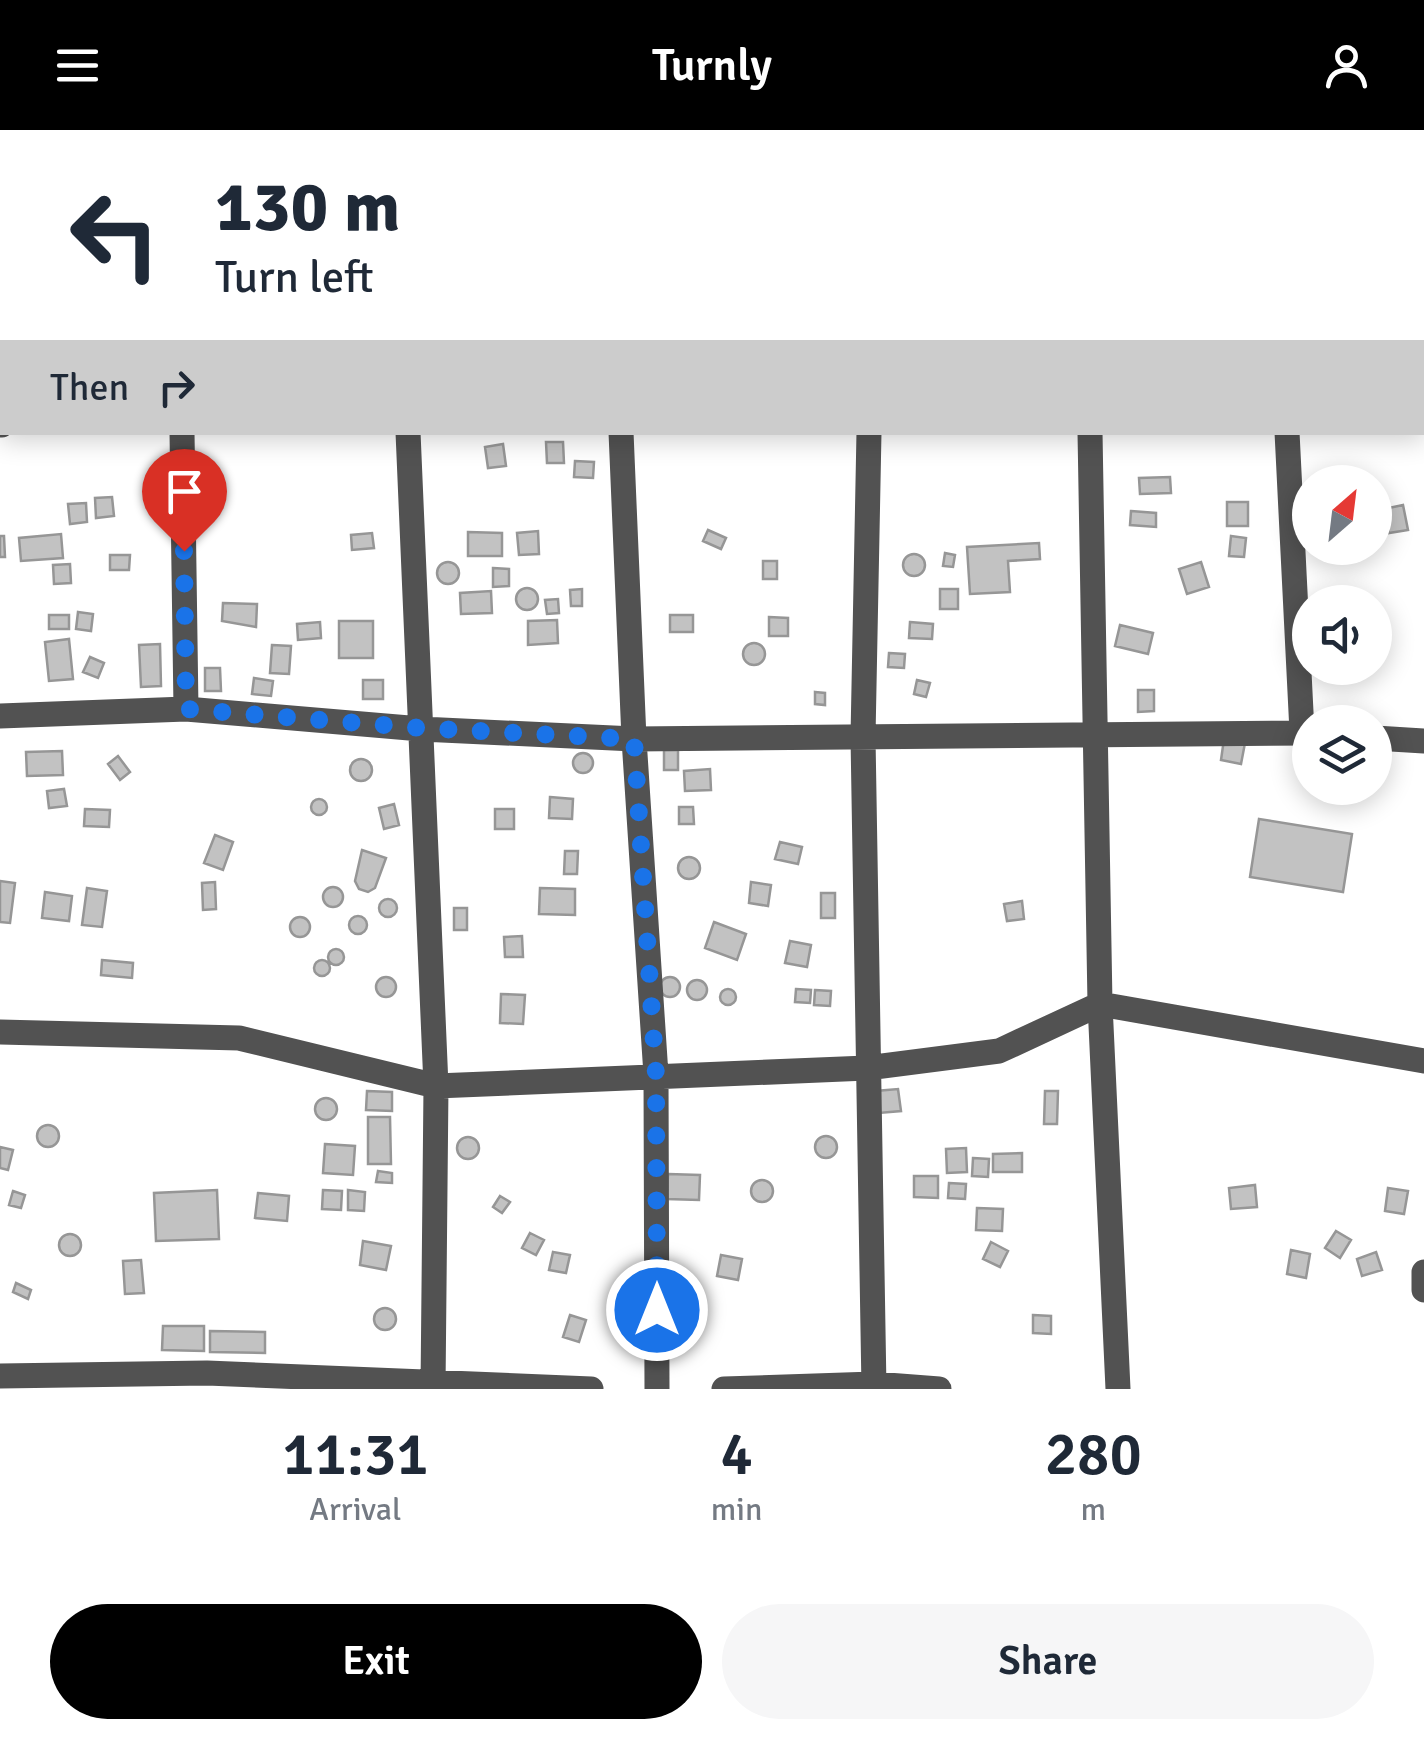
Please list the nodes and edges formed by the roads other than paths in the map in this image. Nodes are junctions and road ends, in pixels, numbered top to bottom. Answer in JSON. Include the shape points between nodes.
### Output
{"nodes":[{"id":1,"x":182,"y":435,"type":"edge"},
{"id":2,"x":408,"y":435,"type":"edge"},
{"id":3,"x":621,"y":435,"type":"edge"},
{"id":4,"x":869,"y":435,"type":"edge"},
{"id":5,"x":1090,"y":435,"type":"edge"},
{"id":6,"x":1287,"y":435,"type":"edge"},
{"id":7,"x":1304,"y":705,"type":"edge"},
{"id":8,"x":186,"y":709,"type":"junction"},
{"id":9,"x":0,"y":716,"type":"edge"},
{"id":10,"x":421,"y":728,"type":"junction"},
{"id":11,"x":1292,"y":732,"type":"edge"},
{"id":12,"x":1096,"y":736,"type":"junction"},
{"id":13,"x":863,"y":737,"type":"junction"},
{"id":14,"x":634,"y":739,"type":"junction"},
{"id":15,"x":1392,"y":739,"type":"edge"},
{"id":16,"x":1424,"y":741,"type":"edge"},
{"id":17,"x":1100,"y":1004,"type":"junction"},
{"id":18,"x":0,"y":1032,"type":"edge"},
{"id":19,"x":1424,"y":1061,"type":"edge"},
{"id":20,"x":867,"y":1068,"type":"junction"},
{"id":21,"x":656,"y":1075,"type":"junction"},
{"id":22,"x":436,"y":1086,"type":"junction"},
{"id":23,"x":1424,"y":1272,"type":"edge"},
{"id":24,"x":1424,"y":1290,"type":"edge"},
{"id":25,"x":0,"y":1376,"type":"edge"},
{"id":26,"x":207,"y":1381,"type":"edge"},
{"id":27,"x":433,"y":1386,"type":"edge"},
{"id":28,"x":874,"y":1387,"type":"edge"},
{"id":29,"x":592,"y":1389,"type":"edge"},
{"id":30,"x":657,"y":1389,"type":"edge"},
{"id":31,"x":724,"y":1389,"type":"edge"},
{"id":32,"x":940,"y":1389,"type":"edge"},
{"id":33,"x":1118,"y":1389,"type":"edge"}],
"edges":[{"from":1,"to":8,"type":"street"},
{"from":2,"to":10,"type":"street"},
{"from":3,"to":14,"type":"street"},
{"from":4,"to":13,"type":"street"},
{"from":5,"to":12,"type":"street"},
{"from":6,"to":7,"type":"street"},
{"from":8,"to":9,"type":"street"},
{"from":8,"to":10,"type":"street"},
{"from":10,"to":14,"type":"street"},
{"from":10,"to":22,"type":"street"},
{"from":11,"to":12,"type":"street"},
{"from":12,"to":13,"type":"street"},
{"from":12,"to":17,"type":"street"},
{"from":13,"to":14,"type":"street"},
{"from":13,"to":20,"type":"street"},
{"from":14,"to":21,"type":"street"},
{"from":15,"to":16,"type":"street"},
{"from":17,"to":19,"type":"street"},
{"from":17,"to":20,"type":"street","via":[[999,1052]]},
{"from":17,"to":33,"type":"street"},
{"from":18,"to":22,"type":"street","via":[[239,1038]]},
{"from":20,"to":21,"type":"street"},
{"from":20,"to":28,"type":"street"},
{"from":21,"to":22,"type":"street"},
{"from":21,"to":30,"type":"street"},
{"from":22,"to":27,"type":"street"},
{"from":23,"to":24,"type":"street"},
{"from":25,"to":26,"type":"street"},
{"from":26,"to":27,"type":"street"},
{"from":27,"to":29,"type":"street"},
{"from":28,"to":31,"type":"street"},
{"from":28,"to":32,"type":"street"}]}
